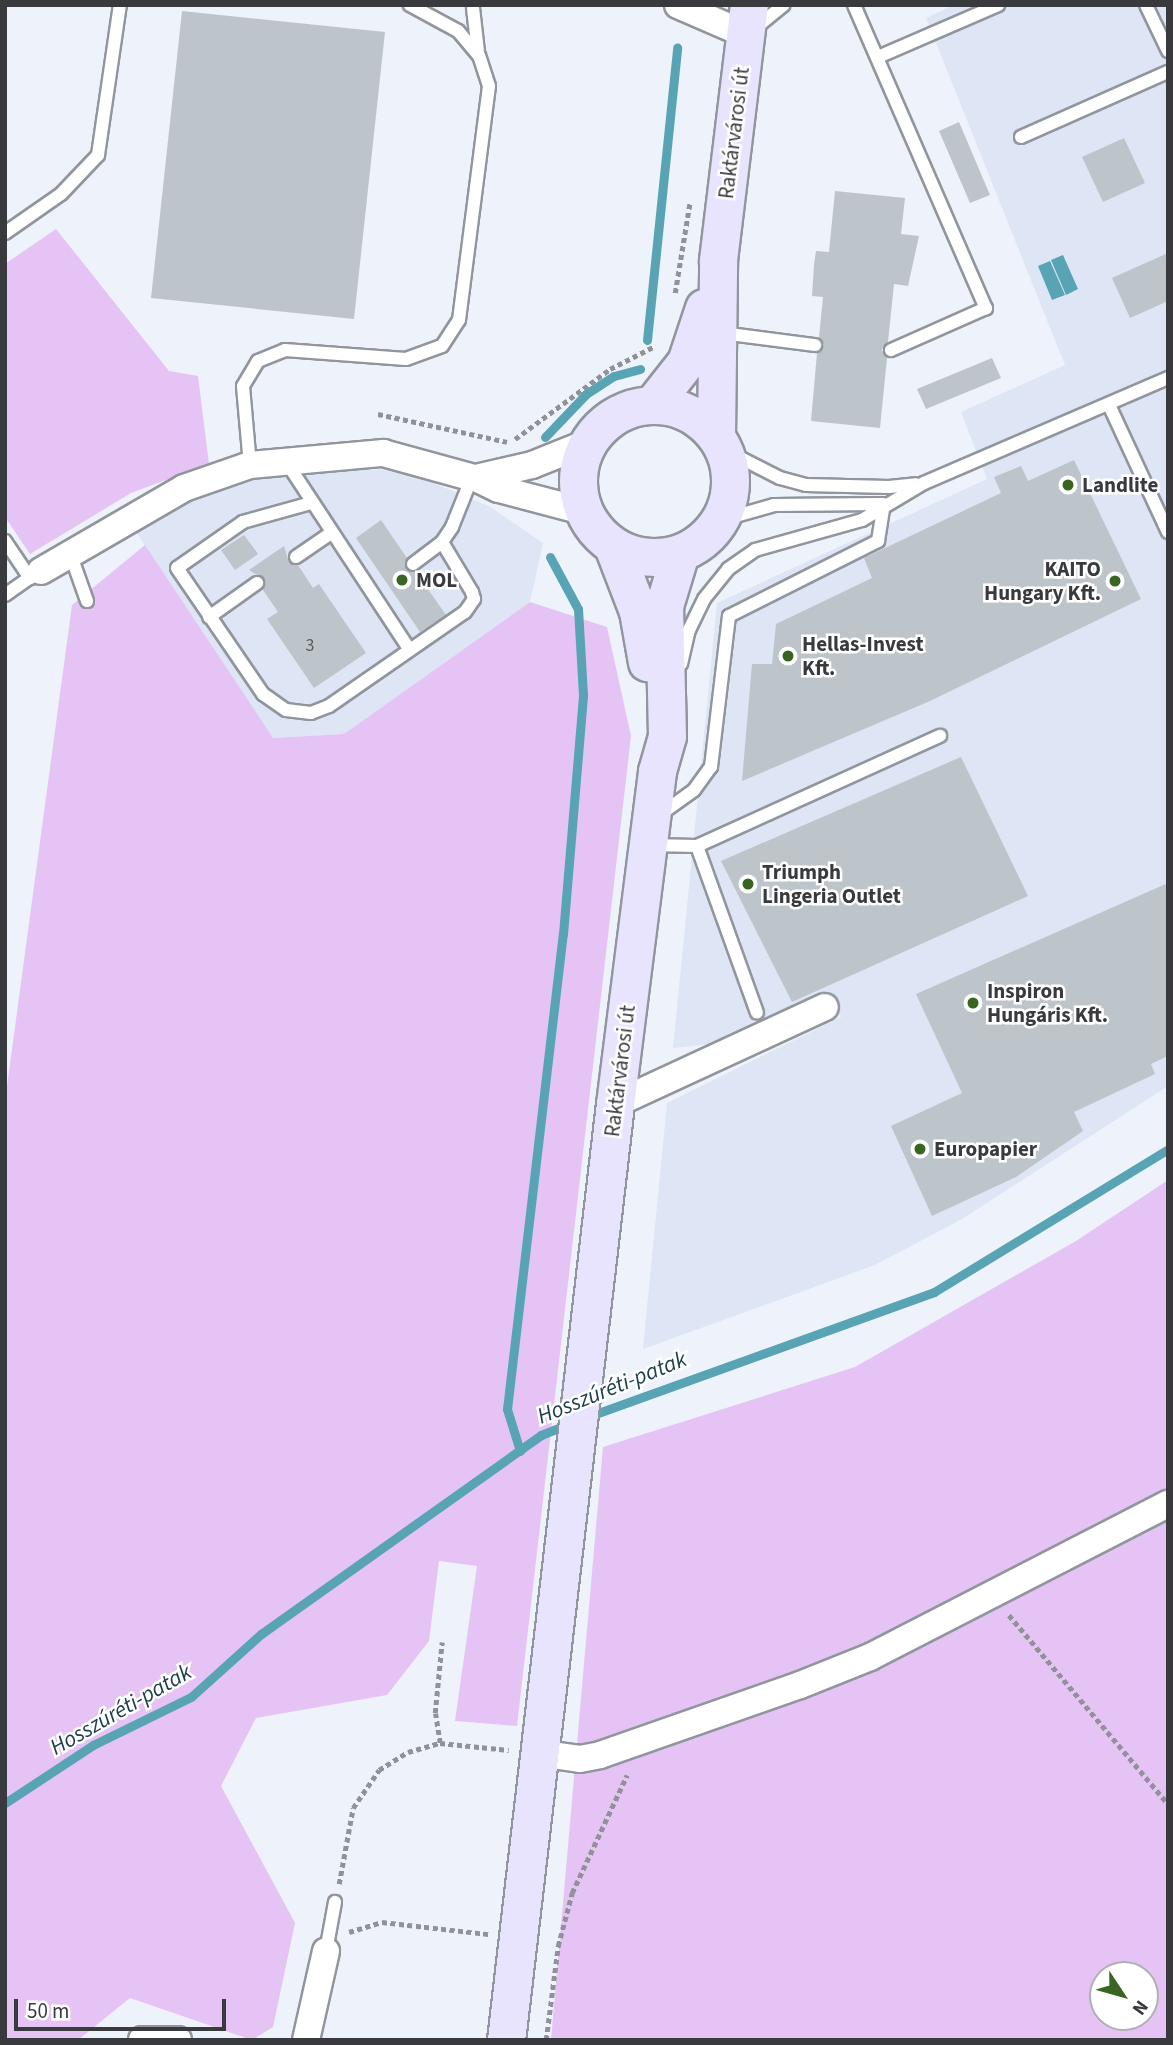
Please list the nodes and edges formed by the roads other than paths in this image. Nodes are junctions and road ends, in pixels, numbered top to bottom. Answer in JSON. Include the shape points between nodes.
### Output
{"nodes":[{"id":1,"x":120,"y":5,"type":"edge"},
{"id":2,"x":410,"y":5,"type":"edge"},
{"id":3,"x":678,"y":5,"type":"edge"},
{"id":4,"x":784,"y":5,"type":"edge"},
{"id":5,"x":854,"y":5,"type":"edge"},
{"id":6,"x":998,"y":5,"type":"edge"},
{"id":7,"x":1146,"y":5,"type":"edge"},
{"id":8,"x":472,"y":8,"type":"dead end"},
{"id":9,"x":748,"y":20,"type":"edge"},
{"id":10,"x":1168,"y":51,"type":"edge"},
{"id":11,"x":479,"y":56,"type":"junction"},
{"id":12,"x":878,"y":57,"type":"junction"},
{"id":13,"x":1168,"y":72,"type":"edge"},
{"id":14,"x":1021,"y":137,"type":"dead end"},
{"id":15,"x":5,"y":233,"type":"edge"},
{"id":16,"x":718,"y":260,"type":"junction"},
{"id":17,"x":717,"y":333,"type":"junction"},
{"id":18,"x":815,"y":345,"type":"dead end"},
{"id":19,"x":891,"y":350,"type":"dead end"},
{"id":20,"x":1168,"y":378,"type":"edge"},
{"id":21,"x":652,"y":405,"type":"junction"},
{"id":22,"x":1109,"y":405,"type":"junction"},
{"id":23,"x":720,"y":442,"type":"junction"},
{"id":24,"x":587,"y":443,"type":"junction"},
{"id":25,"x":284,"y":460,"type":"junction"},
{"id":26,"x":250,"y":464,"type":"junction"},
{"id":27,"x":473,"y":478,"type":"junction"},
{"id":28,"x":924,"y":482,"type":"junction"},
{"id":29,"x":311,"y":503,"type":"junction"},
{"id":30,"x":884,"y":504,"type":"junction"},
{"id":31,"x":583,"y":511,"type":"junction"},
{"id":32,"x":718,"y":522,"type":"junction"},
{"id":33,"x":1168,"y":532,"type":"edge"},
{"id":34,"x":331,"y":533,"type":"junction"},
{"id":35,"x":5,"y":541,"type":"edge"},
{"id":36,"x":442,"y":542,"type":"junction"},
{"id":37,"x":613,"y":546,"type":"junction"},
{"id":38,"x":70,"y":553,"type":"junction"},
{"id":39,"x":680,"y":553,"type":"junction"},
{"id":40,"x":296,"y":557,"type":"dead end"},
{"id":41,"x":414,"y":564,"type":"dead end"},
{"id":42,"x":35,"y":574,"type":"junction"},
{"id":43,"x":257,"y":583,"type":"dead end"},
{"id":44,"x":384,"y":584,"type":"dead end"},
{"id":45,"x":372,"y":592,"type":"junction"},
{"id":46,"x":5,"y":594,"type":"edge"},
{"id":47,"x":87,"y":601,"type":"dead end"},
{"id":48,"x":209,"y":617,"type":"junction"},
{"id":49,"x":410,"y":650,"type":"junction"},
{"id":50,"x":667,"y":736,"type":"junction"},
{"id":51,"x":940,"y":736,"type":"dead end"},
{"id":52,"x":657,"y":771,"type":"junction"},
{"id":53,"x":650,"y":832,"type":"junction"},
{"id":54,"x":697,"y":846,"type":"junction"},
{"id":55,"x":825,"y":1007,"type":"dead end"},
{"id":56,"x":757,"y":1013,"type":"dead end"},
{"id":57,"x":615,"y":1104,"type":"junction"},
{"id":58,"x":1168,"y":1504,"type":"edge"},
{"id":59,"x":538,"y":1754,"type":"junction"},
{"id":60,"x":335,"y":1902,"type":"road end"},
{"id":61,"x":326,"y":1951,"type":"joint"},
{"id":62,"x":142,"y":2040,"type":"edge"},
{"id":63,"x":177,"y":2040,"type":"edge"},
{"id":64,"x":306,"y":2040,"type":"edge"},
{"id":65,"x":506,"y":2040,"type":"edge"}],
"edges":[{"from":1,"to":15,"type":"lane","via":[[98,155],[61,194]]},
{"from":2,"to":11,"type":"lane","via":[[458,31]]},
{"from":3,"to":9,"type":"street"},
{"from":4,"to":9,"type":"lane"},
{"from":5,"to":12,"type":"lane"},
{"from":6,"to":12,"type":"lane"},
{"from":7,"to":10,"type":"lane"},
{"from":8,"to":11,"type":"lane"},
{"from":9,"to":16,"type":"street","name":"Raktárvárosi út"},
{"from":11,"to":26,"type":"lane","via":[[489,86],[453,336],[442,346],[406,359],[285,350],[258,361],[243,386]]},
{"from":12,"to":19,"type":"lane","via":[[986,308]]},
{"from":13,"to":14,"type":"lane"},
{"from":16,"to":17,"type":"street","name":"Raktárvárosi út"},
{"from":16,"to":21,"type":"street","name":"Raktárvárosi út","via":[[694,348]]},
{"from":17,"to":18,"type":"lane"},
{"from":17,"to":23,"type":"street","name":"Raktárvárosi út"},
{"from":20,"to":22,"type":"lane"},
{"from":21,"to":23,"type":"street","via":[[694,416]]},
{"from":21,"to":24,"type":"street","via":[[615,416]]},
{"from":22,"to":28,"type":"lane"},
{"from":22,"to":33,"type":"lane"},
{"from":23,"to":28,"type":"lane","via":[[780,478],[806,485],[889,488]]},
{"from":23,"to":32,"type":"street","name":"Raktárvárosi út","via":[[730,478]]},
{"from":24,"to":27,"type":"street","via":[[532,465]]},
{"from":24,"to":31,"type":"street","via":[[578,470]]},
{"from":25,"to":26,"type":"street"},
{"from":25,"to":27,"type":"street","via":[[383,453]]},
{"from":25,"to":29,"type":"lane"},
{"from":26,"to":38,"type":"street","via":[[184,488]]},
{"from":27,"to":31,"type":"street"},
{"from":27,"to":36,"type":"lane"},
{"from":28,"to":30,"type":"lane"},
{"from":29,"to":34,"type":"lane"},
{"from":29,"to":48,"type":"lane","via":[[243,522],[177,568]]},
{"from":30,"to":32,"type":"lane","via":[[774,505]]},
{"from":30,"to":50,"type":"lane","via":[[862,520],[826,533],[755,550],[715,582],[688,630],[676,711]]},
{"from":30,"to":53,"type":"lane","via":[[878,541],[729,616],[712,767]]},
{"from":31,"to":37,"type":"street","name":"Raktárvárosi út"},
{"from":32,"to":39,"type":"street","via":[[702,540]]},
{"from":34,"to":40,"type":"lane"},
{"from":34,"to":45,"type":"lane"},
{"from":35,"to":42,"type":"lane"},
{"from":36,"to":41,"type":"lane"},
{"from":36,"to":49,"type":"lane","via":[[474,599],[465,612]]},
{"from":37,"to":39,"type":"street","via":[[639,556]]},
{"from":37,"to":52,"type":"street","name":"Raktárvárosi út","via":[[640,622]]},
{"from":38,"to":42,"type":"street"},
{"from":38,"to":47,"type":"lane"},
{"from":39,"to":50,"type":"street","name":"Raktárvárosi út","via":[[663,617]]},
{"from":42,"to":46,"type":"lane"},
{"from":43,"to":48,"type":"lane"},
{"from":44,"to":45,"type":"lane"},
{"from":45,"to":49,"type":"lane"},
{"from":48,"to":49,"type":"lane","via":[[263,694],[294,712],[311,713],[329,706]]},
{"from":50,"to":52,"type":"street","name":"Raktárvárosi út"},
{"from":51,"to":54,"type":"lane"},
{"from":52,"to":53,"type":"street","name":"Raktárvárosi út"},
{"from":53,"to":54,"type":"lane"},
{"from":53,"to":57,"type":"street","name":"Raktárvárosi út"},
{"from":54,"to":56,"type":"lane"},
{"from":55,"to":57,"type":"street"},
{"from":57,"to":59,"type":"street","name":"Raktárvárosi út"},
{"from":58,"to":59,"type":"street","via":[[870,1657],[640,1744],[580,1759]]},
{"from":59,"to":65,"type":"street","name":"Raktárvárosi út"},
{"from":60,"to":61,"type":"lane"},
{"from":61,"to":64,"type":"street"},
{"from":62,"to":63,"type":"street"}]}
